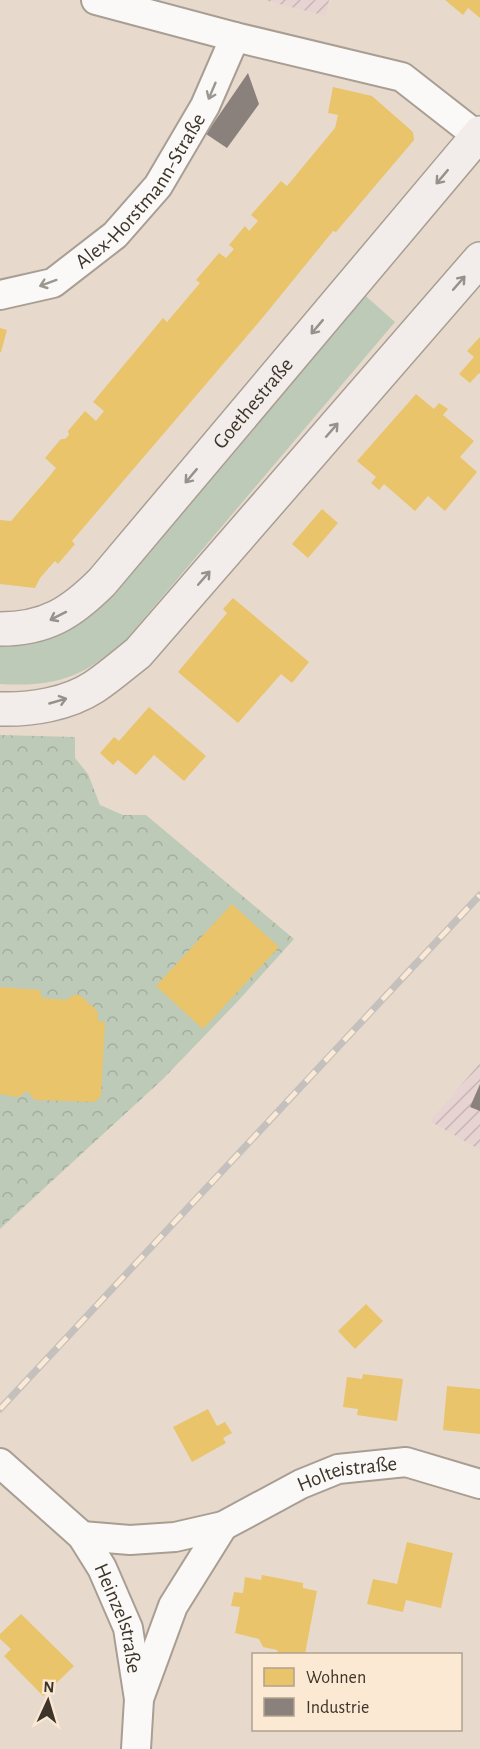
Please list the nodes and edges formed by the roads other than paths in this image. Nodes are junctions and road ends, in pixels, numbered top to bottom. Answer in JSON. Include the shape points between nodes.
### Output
{"nodes":[{"id":1,"x":96,"y":0,"type":"edge"},
{"id":2,"x":235,"y":37,"type":"junction"},
{"id":3,"x":479,"y":135,"type":"edge"},
{"id":4,"x":480,"y":259,"type":"edge"},
{"id":5,"x":0,"y":295,"type":"edge"},
{"id":6,"x":0,"y":629,"type":"edge"},
{"id":7,"x":0,"y":709,"type":"edge"},
{"id":8,"x":0,"y":1462,"type":"edge"},
{"id":9,"x":480,"y":1484,"type":"edge"},
{"id":10,"x":223,"y":1526,"type":"junction"},
{"id":11,"x":82,"y":1536,"type":"junction"},
{"id":12,"x":139,"y":1699,"type":"junction"},
{"id":13,"x":136,"y":1749,"type":"edge"}],
"edges":[{"from":1,"to":2,"type":"street"},
{"from":2,"to":3,"type":"street","via":[[402,77]]},
{"from":2,"to":5,"type":"street","name":"Alex-Horstmann-Straße","one_way":true,"via":[[205,106],[158,186],[115,235],[52,283]]},
{"from":3,"to":6,"type":"street","name":"Goethestraße","one_way":true,"via":[[102,582],[81,603],[60,616],[40,624]]},
{"from":7,"to":4,"type":"street","one_way":true,"via":[[59,702],[77,695],[93,688],[138,653]]},
{"from":8,"to":11,"type":"street","name":"Heinzelstraße"},
{"from":9,"to":10,"type":"street","name":"Holteistraße","via":[[406,1462],[338,1469]]},
{"from":10,"to":11,"type":"street","name":"Holteistraße","via":[[176,1537],[130,1540]]},
{"from":10,"to":12,"type":"street","name":"Holteistraße","via":[[173,1606]]},
{"from":11,"to":12,"type":"street","name":"Heinzelstraße","via":[[102,1568],[128,1628]]},
{"from":12,"to":13,"type":"street","name":"Heinzelstraße"}]}
